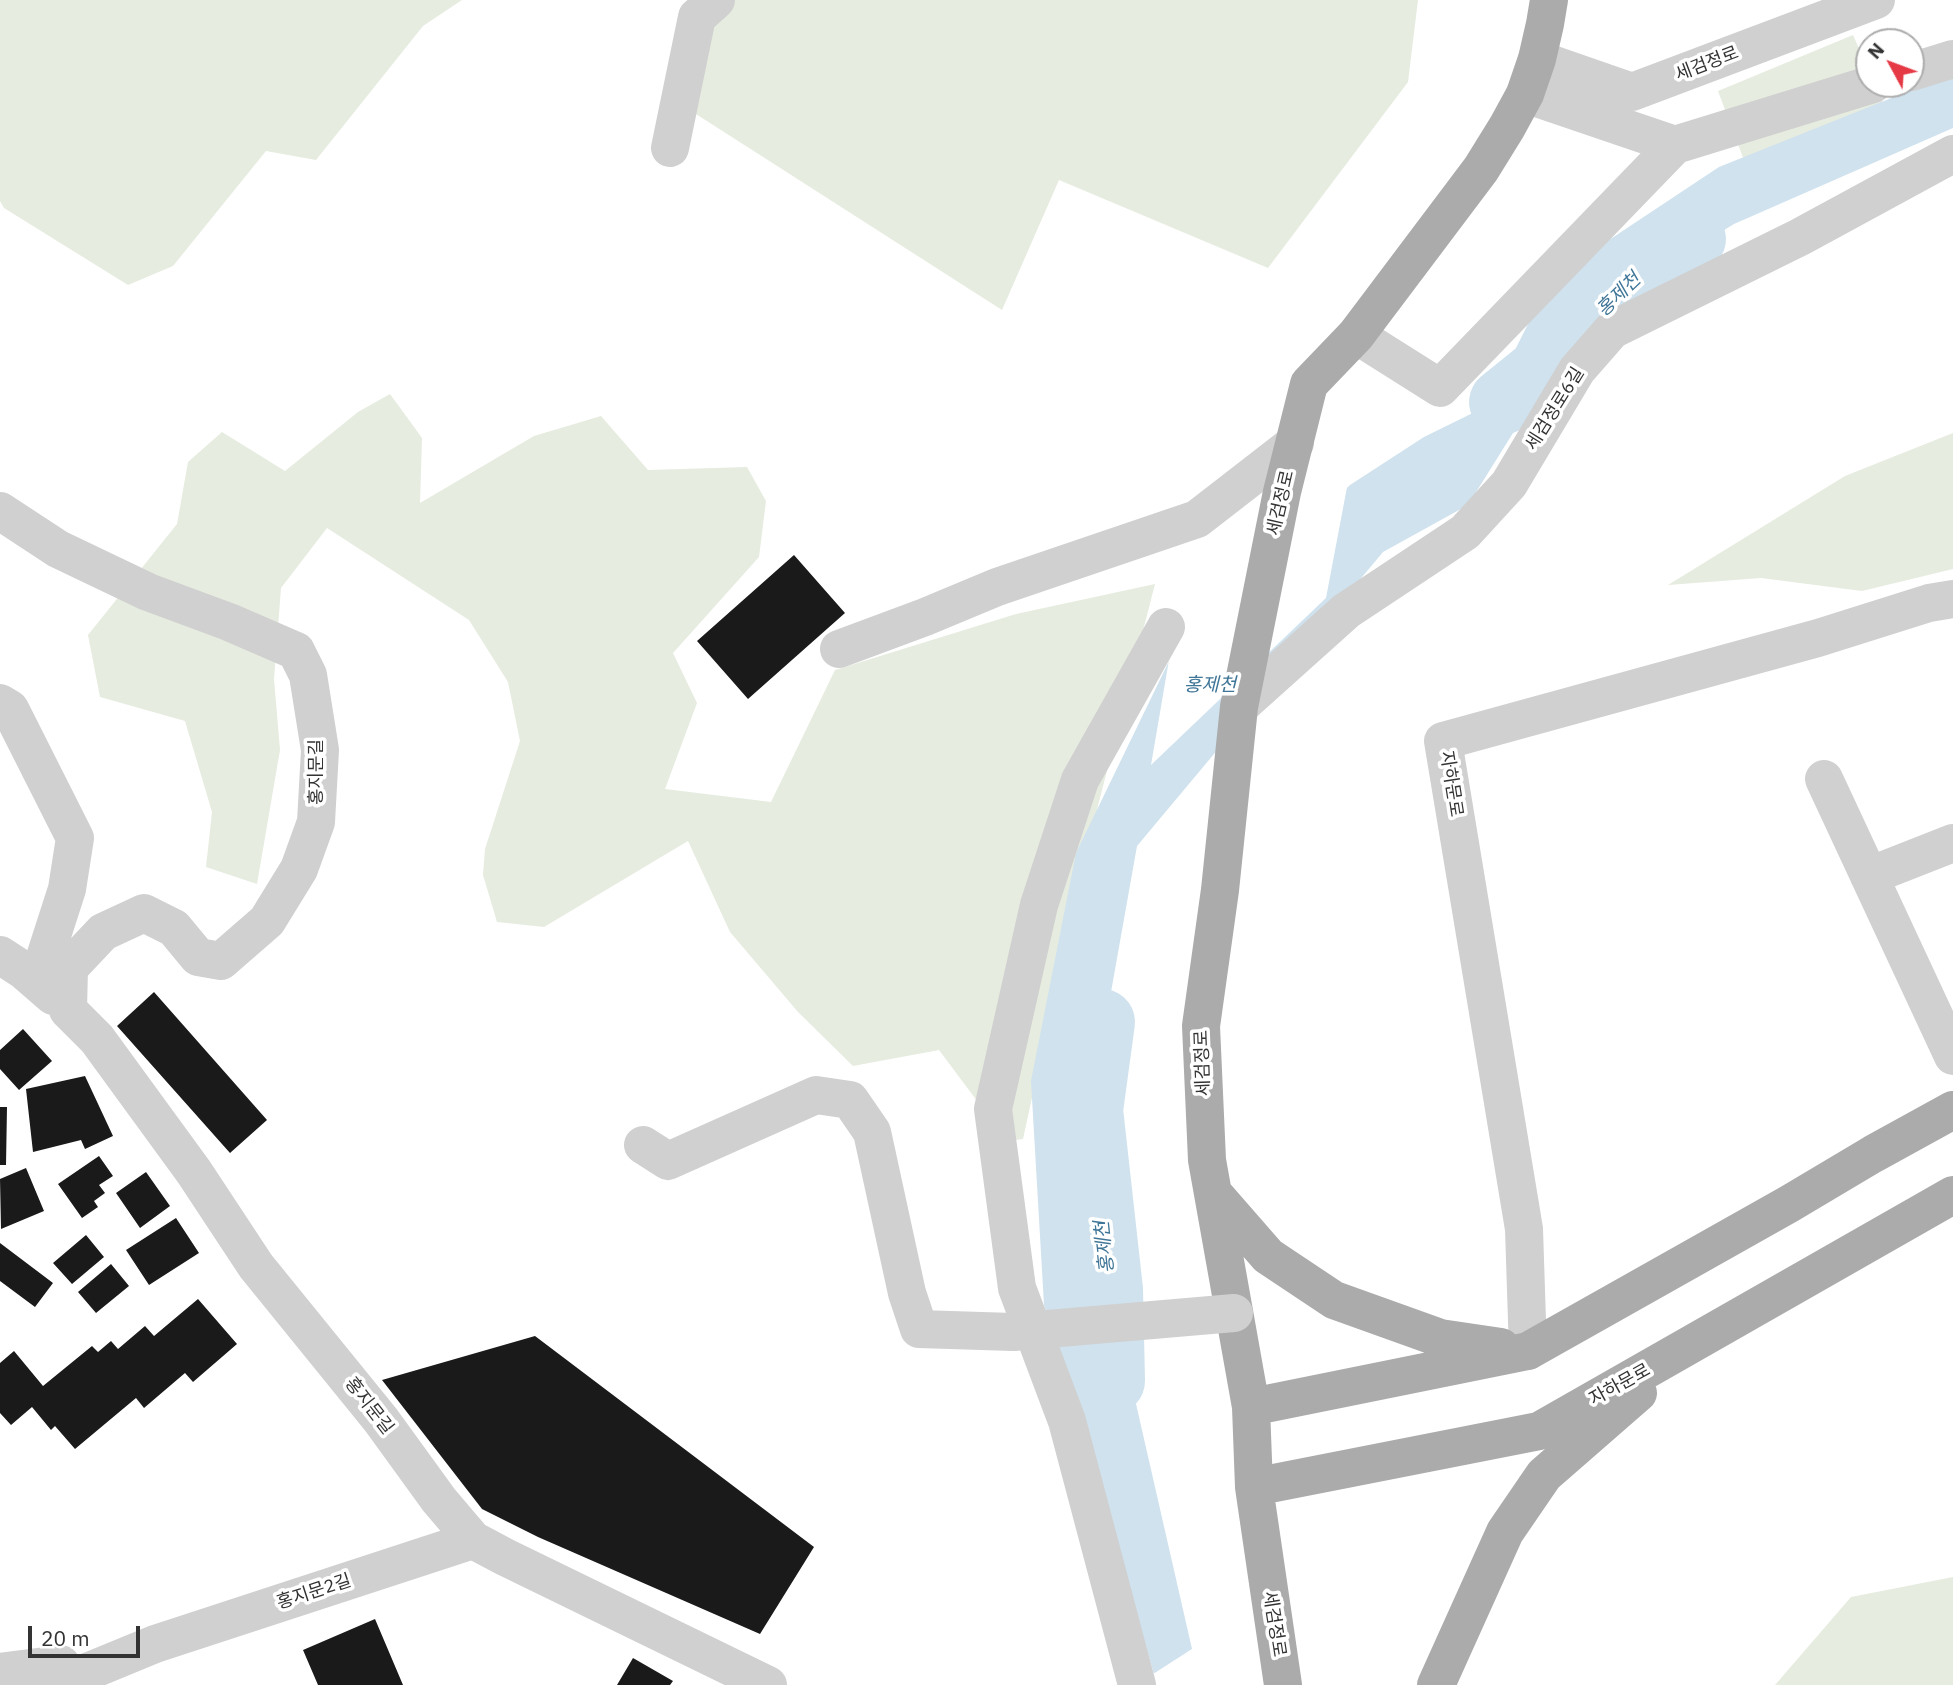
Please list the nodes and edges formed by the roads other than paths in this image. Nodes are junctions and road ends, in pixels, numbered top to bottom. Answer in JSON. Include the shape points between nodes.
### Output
{"nodes":[{"id":1,"x":716,"y":0,"type":"edge"},
{"id":2,"x":1549,"y":0,"type":"edge"},
{"id":3,"x":1876,"y":0,"type":"edge"},
{"id":4,"x":1536,"y":59,"type":"junction"},
{"id":5,"x":1855,"y":90,"type":"edge"},
{"id":6,"x":1525,"y":94,"type":"junction"},
{"id":7,"x":1675,"y":145,"type":"junction"},
{"id":8,"x":670,"y":148,"type":"dead end"},
{"id":9,"x":1953,"y":154,"type":"edge"},
{"id":10,"x":1356,"y":335,"type":"junction"},
{"id":11,"x":1295,"y":443,"type":"junction"},
{"id":12,"x":0,"y":511,"type":"edge"},
{"id":13,"x":1953,"y":599,"type":"edge"},
{"id":14,"x":1166,"y":627,"type":"dead end"},
{"id":15,"x":839,"y":649,"type":"dead end"},
{"id":16,"x":1242,"y":691,"type":"junction"},
{"id":17,"x":0,"y":703,"type":"edge"},
{"id":18,"x":1824,"y":779,"type":"dead end"},
{"id":19,"x":1953,"y":843,"type":"edge"},
{"id":20,"x":1869,"y":876,"type":"junction"},
{"id":21,"x":0,"y":955,"type":"edge"},
{"id":22,"x":37,"y":982,"type":"junction"},
{"id":23,"x":68,"y":1010,"type":"junction"},
{"id":24,"x":1953,"y":1056,"type":"edge"},
{"id":25,"x":1953,"y":1110,"type":"edge"},
{"id":26,"x":643,"y":1145,"type":"dead end"},
{"id":27,"x":1213,"y":1193,"type":"junction"},
{"id":28,"x":1953,"y":1195,"type":"edge"},
{"id":29,"x":1234,"y":1313,"type":"junction"},
{"id":30,"x":1699,"y":1340,"type":"junction"},
{"id":31,"x":1528,"y":1351,"type":"junction"},
{"id":32,"x":1251,"y":1407,"type":"junction"},
{"id":33,"x":1254,"y":1487,"type":"junction"},
{"id":34,"x":473,"y":1540,"type":"junction"},
{"id":35,"x":155,"y":1644,"type":"junction"},
{"id":36,"x":0,"y":1672,"type":"edge"},
{"id":37,"x":54,"y":1684,"type":"edge"},
{"id":38,"x":768,"y":1685,"type":"edge"},
{"id":39,"x":1137,"y":1685,"type":"edge"},
{"id":40,"x":1283,"y":1685,"type":"edge"},
{"id":41,"x":1436,"y":1685,"type":"edge"}],
"edges":[{"from":1,"to":8,"type":"street","via":[[697,18]]},
{"from":2,"to":4,"type":"main road","name":"세검정로"},
{"from":3,"to":4,"type":"street","name":"세검정로","via":[[1632,92]]},
{"from":4,"to":6,"type":"main road","name":"세검정로"},
{"from":5,"to":7,"type":"street"},
{"from":6,"to":7,"type":"street"},
{"from":6,"to":10,"type":"main road","name":"세검정로","via":[[1481,169]]},
{"from":7,"to":10,"type":"street","via":[[1440,388]]},
{"from":9,"to":16,"type":"street","name":"세검정로6길","via":[[1800,237],[1612,330],[1577,370],[1509,484],[1465,532],[1346,611]]},
{"from":10,"to":11,"type":"main road","name":"세검정로","via":[[1309,384]]},
{"from":11,"to":15,"type":"street","name":"세검정로","via":[[1197,519],[997,587]]},
{"from":11,"to":16,"type":"main road","name":"세검정로"},
{"from":12,"to":23,"type":"street","name":"홍지문길","number":"홍지문길","via":[[58,549],[148,592],[296,651],[308,674],[320,750],[316,822],[299,869],[267,921],[220,961],[198,957],[174,928],[144,913],[103,932],[69,968]]},
{"from":13,"to":31,"type":"street","name":"자하문로","via":[[1443,741],[1524,1229]]},
{"from":14,"to":39,"type":"street","via":[[1080,780],[1039,905],[993,1109],[1017,1289],[1067,1421]]},
{"from":16,"to":27,"type":"main road","name":"세검정로","via":[[1201,1026],[1207,1160]]},
{"from":17,"to":22,"type":"street","via":[[10,709],[75,838],[67,889]]},
{"from":18,"to":20,"type":"street"},
{"from":19,"to":20,"type":"street"},
{"from":20,"to":24,"type":"street"},
{"from":21,"to":22,"type":"street","name":"홍지문길"},
{"from":22,"to":23,"type":"street","name":"홍지문길"},
{"from":23,"to":34,"type":"street","name":"홍지문길","number":"홍지문길","via":[[97,1038],[256,1266]]},
{"from":25,"to":31,"type":"main road"},
{"from":26,"to":29,"type":"street","bridge":true,"via":[[668,1161],[816,1095],[850,1100],[872,1132],[906,1293],[919,1329],[1013,1332]]},
{"from":27,"to":29,"type":"main road","name":"세검정로"},
{"from":27,"to":31,"type":"main road","via":[[1268,1256],[1334,1300],[1440,1338]]},
{"from":28,"to":30,"type":"main road","name":"자하문로"},
{"from":29,"to":32,"type":"main road","name":"세검정로"},
{"from":30,"to":33,"type":"main road","name":"자하문로","via":[[1539,1431]]},
{"from":30,"to":41,"type":"main road","via":[[1544,1475],[1505,1532]]},
{"from":31,"to":32,"type":"main road"},
{"from":32,"to":33,"type":"main road","name":"세검정로"},
{"from":33,"to":40,"type":"main road","name":"세검정로"},
{"from":34,"to":35,"type":"street","name":"홍지문2길","number":"홍지문2길"},
{"from":34,"to":38,"type":"street","name":"홍지문길","number":"홍지문길"},
{"from":35,"to":36,"type":"street","name":"홍지문2길"},
{"from":35,"to":37,"type":"street","name":"홍지문2길","number":"홍지문2길"}]}
